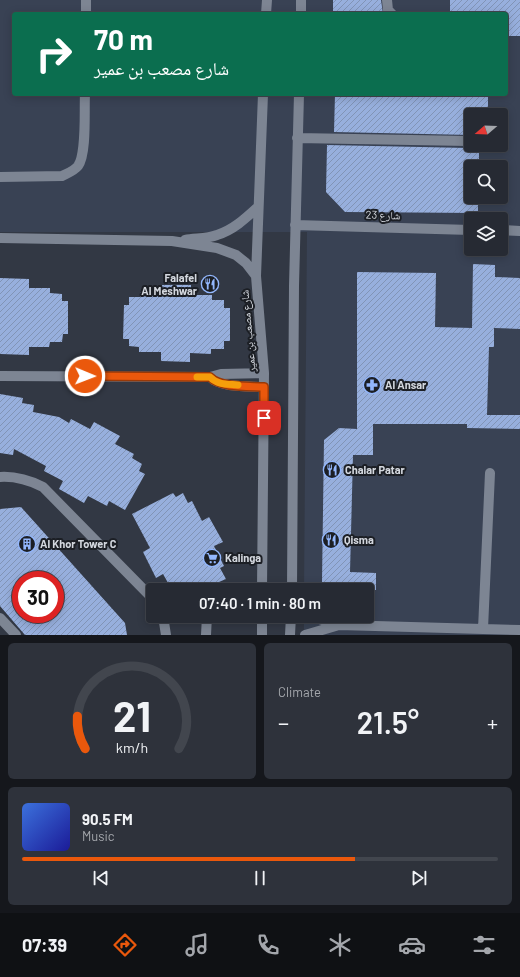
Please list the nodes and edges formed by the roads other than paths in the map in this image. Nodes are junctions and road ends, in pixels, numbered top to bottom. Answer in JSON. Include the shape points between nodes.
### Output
{"nodes":[{"id":1,"x":86,"y":0,"type":"edge"},
{"id":2,"x":267,"y":0,"type":"edge"},
{"id":3,"x":301,"y":0,"type":"edge"},
{"id":4,"x":387,"y":0,"type":"edge"},
{"id":5,"x":86,"y":12,"type":"edge"},
{"id":6,"x":266,"y":12,"type":"edge"},
{"id":7,"x":301,"y":12,"type":"edge"},
{"id":8,"x":390,"y":12,"type":"edge"},
{"id":9,"x":84,"y":96,"type":"edge"},
{"id":10,"x":263,"y":96,"type":"edge"},
{"id":11,"x":299,"y":96,"type":"edge"},
{"id":12,"x":297,"y":138,"type":"junction"},
{"id":13,"x":464,"y":142,"type":"edge"},
{"id":14,"x":0,"y":177,"type":"edge"},
{"id":15,"x":258,"y":207,"type":"junction"},
{"id":16,"x":295,"y":225,"type":"junction"},
{"id":17,"x":464,"y":230,"type":"edge"},
{"id":18,"x":508,"y":230,"type":"edge"},
{"id":19,"x":520,"y":231,"type":"edge"},
{"id":20,"x":0,"y":238,"type":"edge"},
{"id":21,"x":172,"y":241,"type":"junction"},
{"id":22,"x":256,"y":276,"type":"junction"},
{"id":23,"x":264,"y":373,"type":"junction"},
{"id":24,"x":0,"y":376,"type":"edge"},
{"id":25,"x":210,"y":377,"type":"junction"},
{"id":26,"x":264,"y":387,"type":"junction"},
{"id":27,"x":490,"y":473,"type":"dead end"},
{"id":28,"x":0,"y":477,"type":"edge"},
{"id":29,"x":262,"y":583,"type":"edge"},
{"id":30,"x":292,"y":583,"type":"edge"},
{"id":31,"x":146,"y":592,"type":"edge"},
{"id":32,"x":0,"y":618,"type":"edge"},
{"id":33,"x":164,"y":623,"type":"edge"},
{"id":34,"x":206,"y":623,"type":"edge"},
{"id":35,"x":262,"y":623,"type":"edge"},
{"id":36,"x":291,"y":623,"type":"edge"},
{"id":37,"x":332,"y":623,"type":"edge"},
{"id":38,"x":339,"y":625,"type":"junction"},
{"id":39,"x":483,"y":629,"type":"junction"},
{"id":40,"x":520,"y":630,"type":"edge"},
{"id":41,"x":16,"y":635,"type":"edge"},
{"id":42,"x":166,"y":635,"type":"edge"},
{"id":43,"x":206,"y":635,"type":"edge"},
{"id":44,"x":262,"y":635,"type":"edge"},
{"id":45,"x":290,"y":635,"type":"edge"},
{"id":46,"x":305,"y":635,"type":"edge"}],
"edges":[{"from":1,"to":5,"type":"street"},
{"from":2,"to":6,"type":"street"},
{"from":3,"to":7,"type":"street"},
{"from":4,"to":8,"type":"street"},
{"from":9,"to":14,"type":"street","via":[[84,148],[78,166],[62,176]]},
{"from":10,"to":15,"type":"street","name":"شارع مصعب بن عمير"},
{"from":11,"to":12,"type":"street"},
{"from":12,"to":13,"type":"street"},
{"from":12,"to":16,"type":"street"},
{"from":15,"to":21,"type":"street","via":[[235,227],[216,236]]},
{"from":15,"to":22,"type":"street","name":"شارع مصعب بن عمير"},
{"from":16,"to":17,"type":"street","name":"شارع 23"},
{"from":16,"to":30,"type":"street"},
{"from":18,"to":19,"type":"street"},
{"from":20,"to":21,"type":"street"},
{"from":21,"to":22,"type":"street","via":[[227,251],[246,263]]},
{"from":22,"to":23,"type":"street","name":"شارع مصعب بن عمير"},
{"from":23,"to":25,"type":"street","via":[[221,374]]},
{"from":23,"to":26,"type":"street","name":"شارع مصعب بن عمير"},
{"from":24,"to":25,"type":"street"},
{"from":25,"to":26,"type":"street","via":[[220,384]]},
{"from":26,"to":29,"type":"street","name":"شارع مصعب بن عمير"},
{"from":27,"to":39,"type":"street"},
{"from":28,"to":31,"type":"street","via":[[21,478],[43,487]]},
{"from":32,"to":41,"type":"street"},
{"from":33,"to":42,"type":"street"},
{"from":34,"to":43,"type":"street"},
{"from":35,"to":44,"type":"street"},
{"from":36,"to":45,"type":"street"},
{"from":37,"to":38,"type":"street"},
{"from":38,"to":39,"type":"street"},
{"from":38,"to":46,"type":"street"},
{"from":39,"to":40,"type":"street"}]}
